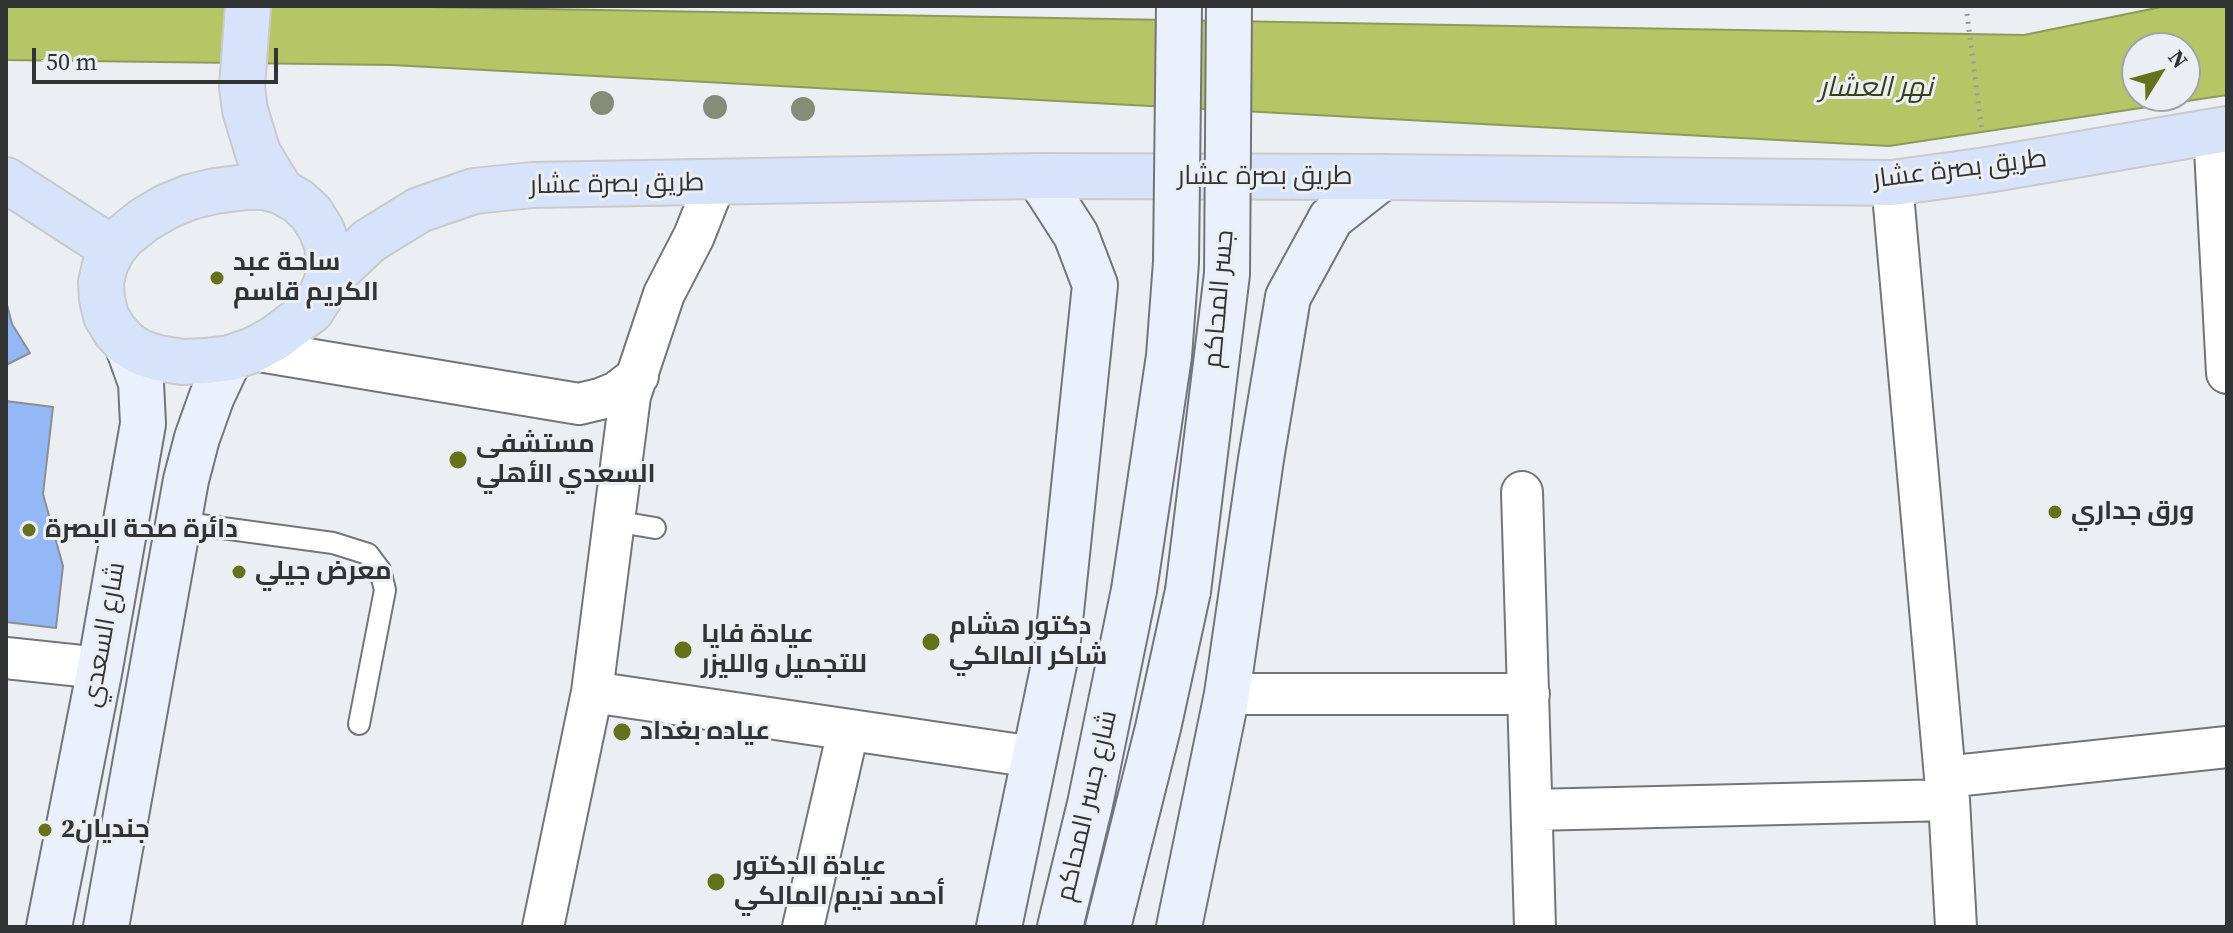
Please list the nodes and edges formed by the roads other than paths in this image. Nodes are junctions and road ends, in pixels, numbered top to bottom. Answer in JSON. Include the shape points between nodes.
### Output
{"nodes":[{"id":1,"x":248,"y":6,"type":"edge"},
{"id":2,"x":1179,"y":6,"type":"edge"},
{"id":3,"x":1229,"y":6,"type":"edge"},
{"id":4,"x":2220,"y":130,"type":"edge"},
{"id":5,"x":1038,"y":176,"type":"junction"},
{"id":6,"x":1383,"y":177,"type":"junction"},
{"id":7,"x":6,"y":180,"type":"edge"},
{"id":8,"x":715,"y":183,"type":"junction"},
{"id":9,"x":1892,"y":183,"type":"junction"},
{"id":10,"x":282,"y":192,"type":"junction"},
{"id":11,"x":113,"y":249,"type":"junction"},
{"id":12,"x":327,"y":281,"type":"junction"},
{"id":13,"x":127,"y":344,"type":"junction"},
{"id":14,"x":242,"y":354,"type":"junction"},
{"id":15,"x":2227,"y":373,"type":"edge"},
{"id":16,"x":638,"y":376,"type":"junction"},
{"id":17,"x":547,"y":400,"type":"junction"},
{"id":18,"x":1522,"y":492,"type":"dead end"},
{"id":19,"x":616,"y":503,"type":"junction"},
{"id":20,"x":178,"y":522,"type":"junction"},
{"id":21,"x":655,"y":528,"type":"dead end"},
{"id":22,"x":1134,"y":590,"type":"joint"},
{"id":23,"x":6,"y":658,"type":"edge"},
{"id":24,"x":100,"y":668,"type":"junction"},
{"id":25,"x":592,"y":692,"type":"junction"},
{"id":26,"x":1227,"y":694,"type":"junction"},
{"id":27,"x":1529,"y":694,"type":"junction"},
{"id":28,"x":359,"y":724,"type":"dead end"},
{"id":29,"x":848,"y":731,"type":"junction"},
{"id":30,"x":2227,"y":747,"type":"edge"},
{"id":31,"x":1034,"y":757,"type":"junction"},
{"id":32,"x":1947,"y":788,"type":"junction"},
{"id":33,"x":1532,"y":810,"type":"junction"},
{"id":34,"x":49,"y":927,"type":"edge"},
{"id":35,"x":106,"y":927,"type":"edge"},
{"id":36,"x":543,"y":927,"type":"edge"},
{"id":37,"x":803,"y":927,"type":"edge"},
{"id":38,"x":999,"y":927,"type":"edge"},
{"id":39,"x":1060,"y":927,"type":"edge"},
{"id":40,"x":1108,"y":927,"type":"edge"},
{"id":41,"x":1179,"y":927,"type":"edge"},
{"id":42,"x":1535,"y":927,"type":"edge"},
{"id":43,"x":1956,"y":927,"type":"edge"}],
"edges":[{"from":1,"to":10,"type":"main road","via":[[245,110],[258,153]]},
{"from":2,"to":22,"type":"main road","name":"جسر المحاكم","bridge":true,"via":[[1171,340]]},
{"from":3,"to":40,"type":"main road","name":"جسر المحاكم","bridge":true,"via":[[1227,274],[1188,591]]},
{"from":4,"to":9,"type":"main road","name":"طريق بصرة عشار"},
{"from":4,"to":15,"type":"street"},
{"from":5,"to":6,"type":"main road","name":"طريق بصرة عشار"},
{"from":5,"to":8,"type":"main road","name":"طريق بصرة عشار"},
{"from":5,"to":31,"type":"main road","via":[[1076,235],[1095,285],[1057,650]]},
{"from":6,"to":9,"type":"main road","name":"طريق بصرة عشار"},
{"from":6,"to":26,"type":"main road","via":[[1331,218],[1288,297]]},
{"from":7,"to":11,"type":"main road"},
{"from":8,"to":12,"type":"main road","name":"طريق بصرة عشار","via":[[532,185],[474,191],[406,217],[369,241]]},
{"from":8,"to":16,"type":"street","via":[[664,294]]},
{"from":9,"to":32,"type":"street"},
{"from":10,"to":11,"type":"main road","via":[[246,187],[190,197],[144,220]]},
{"from":10,"to":12,"type":"main road","via":[[311,213],[321,229],[327,245]]},
{"from":11,"to":13,"type":"main road","via":[[101,282],[102,299],[106,316]]},
{"from":12,"to":14,"type":"main road","via":[[311,311]]},
{"from":13,"to":14,"type":"main road","via":[[182,362]]},
{"from":13,"to":24,"type":"main road","name":"شارع السعدي","via":[[141,383],[143,424]]},
{"from":14,"to":17,"type":"street"},
{"from":14,"to":20,"type":"main road","name":"شارع السعدي","via":[[212,396]]},
{"from":16,"to":17,"type":"street","via":[[600,399],[579,404]]},
{"from":16,"to":19,"type":"street","via":[[630,396]]},
{"from":17,"to":19,"type":"street","via":[[568,411],[601,443],[612,463]]},
{"from":18,"to":27,"type":"street"},
{"from":19,"to":21,"type":"lane"},
{"from":19,"to":25,"type":"street"},
{"from":20,"to":28,"type":"lane","via":[[333,543],[368,554],[380,570],[385,590]]},
{"from":20,"to":35,"type":"main road","name":"شارع السعدي"},
{"from":22,"to":39,"type":"main road","name":"شارع جسر المحاكم"},
{"from":23,"to":24,"type":"street"},
{"from":24,"to":34,"type":"main road","name":"شارع السعدي"},
{"from":25,"to":29,"type":"street"},
{"from":25,"to":36,"type":"street"},
{"from":26,"to":27,"type":"street"},
{"from":26,"to":41,"type":"main road"},
{"from":27,"to":33,"type":"street"},
{"from":29,"to":31,"type":"street"},
{"from":29,"to":37,"type":"street"},
{"from":30,"to":32,"type":"street"},
{"from":31,"to":38,"type":"main road"},
{"from":32,"to":33,"type":"street"},
{"from":32,"to":43,"type":"street"},
{"from":33,"to":42,"type":"street"}]}
